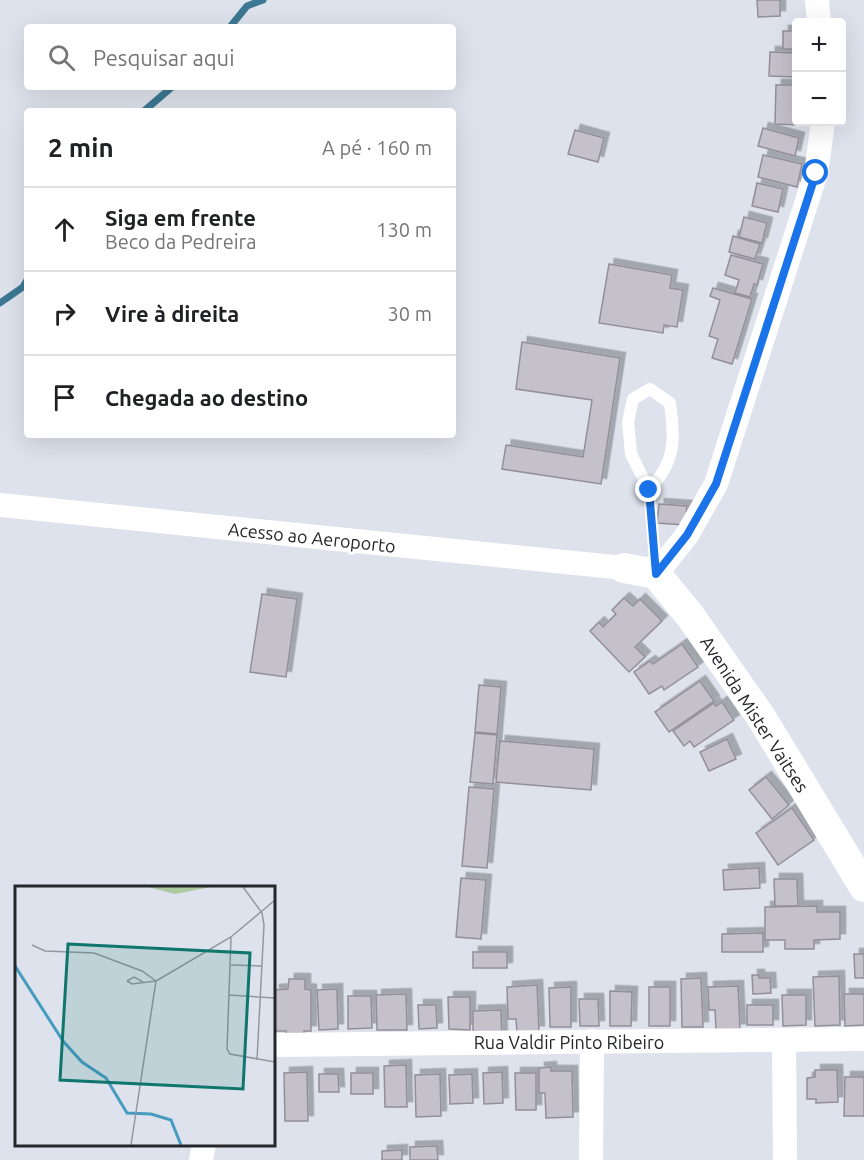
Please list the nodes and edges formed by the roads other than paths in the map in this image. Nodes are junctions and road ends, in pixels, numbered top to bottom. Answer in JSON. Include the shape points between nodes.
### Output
{"nodes":[{"id":1,"x":817,"y":0,"type":"edge"},
{"id":2,"x":819,"y":18,"type":"edge"},
{"id":3,"x":822,"y":126,"type":"edge"},
{"id":4,"x":649,"y":490,"type":"junction"},
{"id":5,"x":0,"y":505,"type":"edge"},
{"id":6,"x":624,"y":568,"type":"joint"},
{"id":7,"x":656,"y":574,"type":"junction"},
{"id":8,"x":864,"y":887,"type":"edge"},
{"id":9,"x":864,"y":1040,"type":"edge"},
{"id":10,"x":592,"y":1041,"type":"junction"},
{"id":11,"x":784,"y":1041,"type":"junction"},
{"id":12,"x":274,"y":1045,"type":"edge"},
{"id":13,"x":204,"y":1145,"type":"edge"},
{"id":14,"x":201,"y":1160,"type":"edge"},
{"id":15,"x":591,"y":1160,"type":"edge"},
{"id":16,"x":785,"y":1160,"type":"edge"}],
"edges":[{"from":1,"to":2,"type":"street"},
{"from":3,"to":7,"type":"street","via":[[816,173],[716,484],[687,535]]},
{"from":4,"to":4,"type":"lane","via":[[631,454],[628,422],[633,399],[650,389],[670,403],[674,433],[667,468]]},
{"from":4,"to":7,"type":"lane"},
{"from":5,"to":6,"type":"street","name":"Acesso ao Aeroporto"},
{"from":6,"to":7,"type":"street"},
{"from":7,"to":8,"type":"street","name":"Avenida Mister Vaitses","via":[[761,717]]},
{"from":9,"to":11,"type":"street","name":"Rua Valdir Pinto Ribeiro"},
{"from":10,"to":11,"type":"street","name":"Rua Valdir Pinto Ribeiro"},
{"from":10,"to":12,"type":"street","name":"Rua Valdir Pinto Ribeiro"},
{"from":10,"to":15,"type":"street"},
{"from":11,"to":16,"type":"street"},
{"from":13,"to":14,"type":"street"}]}
